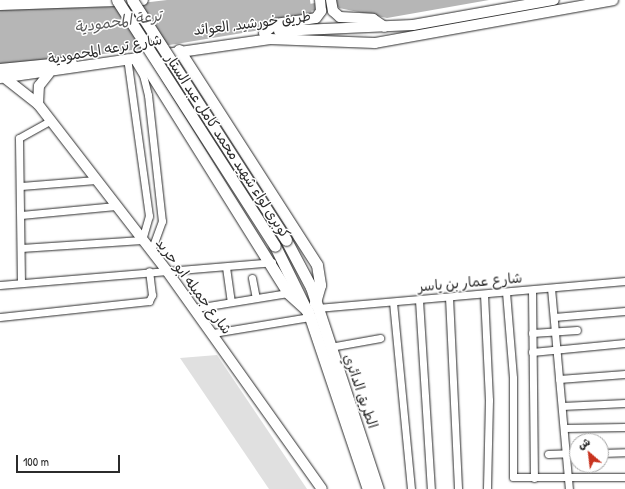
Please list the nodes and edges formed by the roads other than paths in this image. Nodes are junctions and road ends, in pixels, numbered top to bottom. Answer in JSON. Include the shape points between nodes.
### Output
{"nodes":[{"id":1,"x":117,"y":0,"type":"edge"},
{"id":2,"x":132,"y":0,"type":"edge"},
{"id":3,"x":143,"y":0,"type":"edge"},
{"id":4,"x":320,"y":0,"type":"edge"},
{"id":5,"x":554,"y":0,"type":"edge"},
{"id":6,"x":570,"y":0,"type":"edge"},
{"id":7,"x":613,"y":0,"type":"edge"},
{"id":8,"x":331,"y":4,"type":"edge"},
{"id":9,"x":592,"y":4,"type":"junction"},
{"id":10,"x":0,"y":5,"type":"edge"},
{"id":11,"x":385,"y":27,"type":"junction"},
{"id":12,"x":264,"y":33,"type":"junction"},
{"id":13,"x":179,"y":50,"type":"junction"},
{"id":14,"x":133,"y":57,"type":"junction"},
{"id":15,"x":49,"y":73,"type":"junction"},
{"id":16,"x":2,"y":75,"type":"edge"},
{"id":17,"x":214,"y":100,"type":"junction"},
{"id":18,"x":38,"y":104,"type":"junction"},
{"id":19,"x":179,"y":117,"type":"junction"},
{"id":20,"x":50,"y":122,"type":"junction"},
{"id":21,"x":96,"y":180,"type":"junction"},
{"id":22,"x":21,"y":186,"type":"junction"},
{"id":23,"x":116,"y":206,"type":"junction"},
{"id":24,"x":21,"y":215,"type":"junction"},
{"id":25,"x":142,"y":240,"type":"junction"},
{"id":26,"x":21,"y":248,"type":"junction"},
{"id":27,"x":151,"y":251,"type":"junction"},
{"id":28,"x":272,"y":262,"type":"junction"},
{"id":29,"x":226,"y":267,"type":"junction"},
{"id":30,"x":149,"y":271,"type":"junction"},
{"id":31,"x":167,"y":271,"type":"junction"},
{"id":32,"x":252,"y":278,"type":"dead end"},
{"id":33,"x":625,"y":281,"type":"edge"},
{"id":34,"x":21,"y":283,"type":"junction"},
{"id":35,"x":0,"y":285,"type":"edge"},
{"id":36,"x":551,"y":288,"type":"junction"},
{"id":37,"x":532,"y":290,"type":"junction"},
{"id":38,"x":506,"y":292,"type":"junction"},
{"id":39,"x":288,"y":293,"type":"junction"},
{"id":40,"x":484,"y":294,"type":"junction"},
{"id":41,"x":449,"y":297,"type":"junction"},
{"id":42,"x":256,"y":298,"type":"junction"},
{"id":43,"x":419,"y":300,"type":"junction"},
{"id":44,"x":231,"y":302,"type":"junction"},
{"id":45,"x":393,"y":302,"type":"junction"},
{"id":46,"x":196,"y":308,"type":"junction"},
{"id":47,"x":313,"y":310,"type":"junction"},
{"id":48,"x":625,"y":311,"type":"edge"},
{"id":49,"x":0,"y":317,"type":"edge"},
{"id":50,"x":554,"y":317,"type":"junction"},
{"id":51,"x":577,"y":330,"type":"dead end"},
{"id":52,"x":555,"y":331,"type":"junction"},
{"id":53,"x":532,"y":333,"type":"junction"},
{"id":54,"x":213,"y":334,"type":"junction"},
{"id":55,"x":380,"y":338,"type":"dead end"},
{"id":56,"x":625,"y":343,"type":"edge"},
{"id":57,"x":330,"y":346,"type":"junction"},
{"id":58,"x":557,"y":350,"type":"junction"},
{"id":59,"x":532,"y":352,"type":"junction"},
{"id":60,"x":625,"y":374,"type":"edge"},
{"id":61,"x":559,"y":380,"type":"junction"},
{"id":62,"x":625,"y":402,"type":"edge"},
{"id":63,"x":562,"y":406,"type":"junction"},
{"id":64,"x":625,"y":427,"type":"edge"},
{"id":65,"x":564,"y":428,"type":"junction"},
{"id":66,"x":625,"y":452,"type":"edge"},
{"id":67,"x":566,"y":453,"type":"junction"},
{"id":68,"x":609,"y":453,"type":"edge"},
{"id":69,"x":548,"y":454,"type":"dead end"},
{"id":70,"x":568,"y":477,"type":"junction"},
{"id":71,"x":625,"y":477,"type":"edge"},
{"id":72,"x":534,"y":478,"type":"junction"},
{"id":73,"x":322,"y":489,"type":"edge"},
{"id":74,"x":368,"y":489,"type":"edge"},
{"id":75,"x":378,"y":489,"type":"edge"},
{"id":76,"x":411,"y":489,"type":"edge"},
{"id":77,"x":431,"y":489,"type":"edge"},
{"id":78,"x":458,"y":489,"type":"edge"},
{"id":79,"x":487,"y":489,"type":"edge"},
{"id":80,"x":569,"y":489,"type":"edge"}],
"edges":[{"from":1,"to":47,"type":"main road","name":"كوبرى لواء شهيد محمد كامل عبد الستار","bridge":true,"via":[[275,246]]},
{"from":2,"to":47,"type":"main road","name":"كوبرى لواء شهيد محمد كامل عبد الستار","bridge":true,"via":[[304,270]]},
{"from":3,"to":10,"type":"street"},
{"from":4,"to":12,"type":"street","via":[[321,11],[314,19],[275,24]]},
{"from":5,"to":11,"type":"street","name":"طريق خورشيد, العوائد"},
{"from":6,"to":9,"type":"street"},
{"from":7,"to":9,"type":"street","name":"شارع ترعه المحمودية"},
{"from":8,"to":11,"type":"street","via":[[340,17],[373,19]]},
{"from":9,"to":13,"type":"street","name":"شارع ترعه المحمودية","via":[[375,43],[288,37]]},
{"from":11,"to":12,"type":"street","name":"طريق خورشيد, العوائد"},
{"from":12,"to":16,"type":"street","name":"طريق خورشيد, العوائد"},
{"from":13,"to":14,"type":"street","name":"شارع ترعه المحمودية"},
{"from":13,"to":17,"type":"main road"},
{"from":14,"to":15,"type":"street","name":"شارع ترعه المحمودية"},
{"from":14,"to":19,"type":"main road"},
{"from":14,"to":25,"type":"street","via":[[149,216]]},
{"from":14,"to":27,"type":"street","via":[[143,75],[148,95],[162,221]]},
{"from":15,"to":16,"type":"street","name":"شارع ترعه المحمودية"},
{"from":15,"to":18,"type":"street","via":[[39,86]]},
{"from":16,"to":18,"type":"street","name":"شارع جميله ابو حريد"},
{"from":17,"to":19,"type":"main road","via":[[193,102]]},
{"from":17,"to":47,"type":"main road","via":[[317,266],[320,285]]},
{"from":18,"to":20,"type":"street","name":"شارع جميله ابو حريد"},
{"from":19,"to":28,"type":"main road"},
{"from":20,"to":21,"type":"street","name":"شارع جميله ابو حريد"},
{"from":20,"to":22,"type":"street","via":[[19,138]]},
{"from":21,"to":22,"type":"street"},
{"from":21,"to":23,"type":"street","name":"شارع جميله ابو حريد"},
{"from":22,"to":24,"type":"street"},
{"from":23,"to":24,"type":"street"},
{"from":23,"to":25,"type":"street","name":"شارع جميله ابو حريد"},
{"from":24,"to":26,"type":"street"},
{"from":25,"to":26,"type":"street"},
{"from":25,"to":27,"type":"street","name":"شارع جميله ابو حريد"},
{"from":26,"to":34,"type":"street"},
{"from":27,"to":31,"type":"street","name":"شارع جميله ابو حريد"},
{"from":28,"to":29,"type":"street"},
{"from":28,"to":39,"type":"main road"},
{"from":29,"to":31,"type":"street"},
{"from":29,"to":44,"type":"street"},
{"from":30,"to":31,"type":"street"},
{"from":30,"to":34,"type":"street"},
{"from":30,"to":49,"type":"street","via":[[152,295],[149,301]]},
{"from":31,"to":46,"type":"street","name":"شارع جميله ابو حريد"},
{"from":32,"to":42,"type":"street"},
{"from":33,"to":36,"type":"street","name":"شارع عمار بن ياسر"},
{"from":34,"to":35,"type":"street"},
{"from":36,"to":37,"type":"street","name":"شارع عمار بن ياسر"},
{"from":36,"to":50,"type":"street"},
{"from":37,"to":38,"type":"street","name":"شارع عمار بن ياسر"},
{"from":37,"to":53,"type":"street"},
{"from":38,"to":40,"type":"street","name":"شارع عمار بن ياسر"},
{"from":38,"to":72,"type":"street","via":[[516,479]]},
{"from":39,"to":42,"type":"street"},
{"from":39,"to":47,"type":"main road"},
{"from":40,"to":41,"type":"street","name":"شارع عمار بن ياسر"},
{"from":40,"to":79,"type":"street","via":[[488,400]]},
{"from":41,"to":43,"type":"street","name":"شارع عمار بن ياسر"},
{"from":41,"to":78,"type":"street"},
{"from":42,"to":44,"type":"street"},
{"from":43,"to":45,"type":"street","name":"شارع عمار بن ياسر"},
{"from":43,"to":77,"type":"street"},
{"from":44,"to":46,"type":"street"},
{"from":45,"to":47,"type":"street","name":"شارع عمار بن ياسر"},
{"from":45,"to":76,"type":"street"},
{"from":46,"to":54,"type":"street","name":"شارع جميله ابو حريد"},
{"from":47,"to":54,"type":"street","name":"شارع عمار بن ياسر"},
{"from":47,"to":57,"type":"main road","name":"الطريق الدائري"},
{"from":47,"to":74,"type":"main road","name":"الطريق الدائري"},
{"from":48,"to":50,"type":"street"},
{"from":50,"to":52,"type":"street"},
{"from":51,"to":52,"type":"street"},
{"from":52,"to":53,"type":"street"},
{"from":52,"to":58,"type":"street"},
{"from":53,"to":59,"type":"street"},
{"from":54,"to":73,"type":"street","name":"شارع جميله ابو حريد"},
{"from":55,"to":57,"type":"street"},
{"from":56,"to":58,"type":"street"},
{"from":57,"to":75,"type":"main road","name":"الطريق الدائري"},
{"from":58,"to":59,"type":"street"},
{"from":58,"to":61,"type":"street"},
{"from":59,"to":72,"type":"street"},
{"from":60,"to":61,"type":"street"},
{"from":61,"to":63,"type":"street"},
{"from":62,"to":63,"type":"street"},
{"from":63,"to":65,"type":"street"},
{"from":64,"to":65,"type":"street"},
{"from":65,"to":67,"type":"street"},
{"from":66,"to":68,"type":"street"},
{"from":67,"to":69,"type":"street"},
{"from":67,"to":70,"type":"street"},
{"from":70,"to":71,"type":"street"},
{"from":70,"to":72,"type":"street"},
{"from":70,"to":80,"type":"street"}]}
